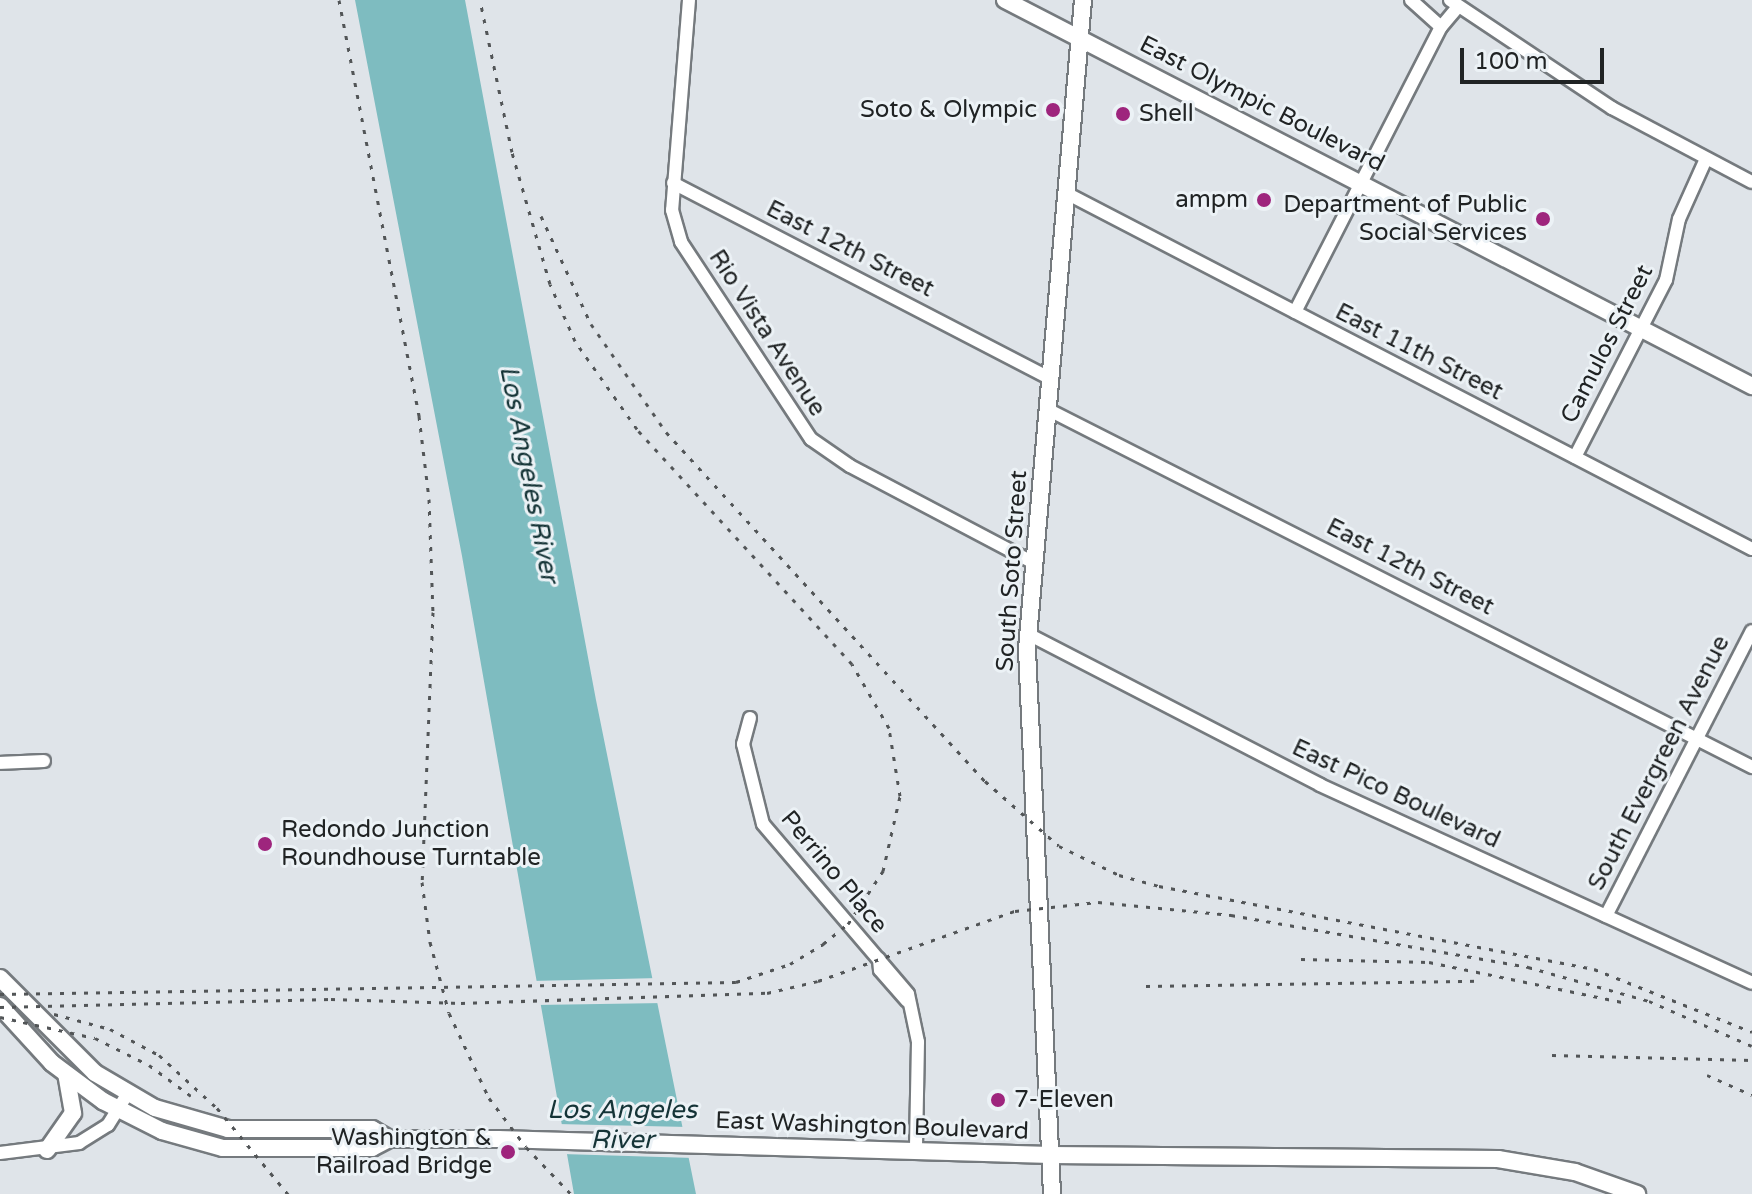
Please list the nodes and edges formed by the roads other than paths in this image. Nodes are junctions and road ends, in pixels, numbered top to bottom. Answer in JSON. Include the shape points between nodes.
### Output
{"nodes":[{"id":1,"x":689,"y":0,"type":"edge"},
{"id":2,"x":1005,"y":0,"type":"edge"},
{"id":3,"x":1083,"y":0,"type":"edge"},
{"id":4,"x":1411,"y":0,"type":"edge"},
{"id":5,"x":1454,"y":4,"type":"edge"},
{"id":6,"x":1441,"y":27,"type":"junction"},
{"id":7,"x":1080,"y":37,"type":"junction"},
{"id":8,"x":1706,"y":159,"type":"junction"},
{"id":9,"x":1752,"y":182,"type":"edge"},
{"id":10,"x":673,"y":183,"type":"junction"},
{"id":11,"x":1362,"y":183,"type":"junction"},
{"id":12,"x":1066,"y":193,"type":"junction"},
{"id":13,"x":1295,"y":312,"type":"junction"},
{"id":14,"x":1643,"y":328,"type":"junction"},
{"id":15,"x":1049,"y":378,"type":"junction"},
{"id":16,"x":1752,"y":386,"type":"edge"},
{"id":17,"x":1047,"y":409,"type":"junction"},
{"id":18,"x":1575,"y":457,"type":"junction"},
{"id":19,"x":1752,"y":549,"type":"edge"},
{"id":20,"x":1034,"y":563,"type":"junction"},
{"id":21,"x":1752,"y":631,"type":"edge"},
{"id":22,"x":1028,"y":634,"type":"junction"},
{"id":23,"x":750,"y":718,"type":"dead end"},
{"id":24,"x":1695,"y":737,"type":"junction"},
{"id":25,"x":44,"y":761,"type":"dead end"},
{"id":26,"x":0,"y":763,"type":"edge"},
{"id":27,"x":1752,"y":767,"type":"edge"},
{"id":28,"x":1606,"y":916,"type":"junction"},
{"id":29,"x":0,"y":978,"type":"edge"},
{"id":30,"x":1752,"y":983,"type":"edge"},
{"id":31,"x":0,"y":1006,"type":"edge"},
{"id":32,"x":65,"y":1074,"type":"junction"},
{"id":33,"x":127,"y":1095,"type":"junction"},
{"id":34,"x":118,"y":1110,"type":"junction"},
{"id":35,"x":389,"y":1139,"type":"junction"},
{"id":36,"x":47,"y":1150,"type":"junction"},
{"id":37,"x":916,"y":1151,"type":"junction"},
{"id":38,"x":0,"y":1153,"type":"edge"},
{"id":39,"x":1051,"y":1155,"type":"junction"},
{"id":40,"x":1052,"y":1194,"type":"edge"},
{"id":41,"x":1637,"y":1194,"type":"edge"}],
"edges":[{"from":1,"to":10,"type":"street","name":"Rio Vista Avenue"},
{"from":2,"to":7,"type":"main road","name":"East Olympic Boulevard"},
{"from":3,"to":7,"type":"main road","name":"South Soto Street"},
{"from":4,"to":6,"type":"street"},
{"from":5,"to":6,"type":"street"},
{"from":5,"to":8,"type":"street","via":[[1612,108]]},
{"from":6,"to":11,"type":"street"},
{"from":7,"to":11,"type":"main road","name":"East Olympic Boulevard"},
{"from":7,"to":12,"type":"main road","name":"South Soto Street"},
{"from":8,"to":9,"type":"street"},
{"from":8,"to":14,"type":"street","name":"Camulos Street","via":[[1679,219],[1671,267]]},
{"from":10,"to":15,"type":"street","name":"East 12th Street"},
{"from":10,"to":20,"type":"street","name":"Rio Vista Avenue","via":[[672,210],[681,242],[811,439],[850,466]]},
{"from":11,"to":13,"type":"street"},
{"from":11,"to":14,"type":"main road","name":"East Olympic Boulevard"},
{"from":12,"to":13,"type":"street","name":"East 11th Street"},
{"from":12,"to":15,"type":"main road","name":"South Soto Street"},
{"from":13,"to":18,"type":"street","name":"East 11th Street"},
{"from":14,"to":16,"type":"main road","name":"East Olympic Boulevard"},
{"from":14,"to":18,"type":"street","name":"Camulos Street"},
{"from":15,"to":17,"type":"main road","name":"South Soto Street"},
{"from":17,"to":20,"type":"main road","name":"South Soto Street"},
{"from":17,"to":24,"type":"street","name":"East 12th Street"},
{"from":18,"to":19,"type":"street","name":"East 11th Street"},
{"from":20,"to":22,"type":"main road","name":"South Soto Street"},
{"from":21,"to":24,"type":"street","name":"South Evergreen Avenue"},
{"from":22,"to":28,"type":"street","name":"East Pico Boulevard","via":[[1320,785]]},
{"from":22,"to":39,"type":"main road","name":"South Soto Street"},
{"from":23,"to":37,"type":"street","name":"Perrino Place","via":[[743,744],[763,824],[879,959],[880,970],[907,1001],[918,1042]]},
{"from":24,"to":27,"type":"street","name":"East 12th Street"},
{"from":24,"to":28,"type":"street","name":"South Evergreen Avenue"},
{"from":25,"to":26,"type":"street"},
{"from":28,"to":30,"type":"street","name":"East Pico Boulevard"},
{"from":29,"to":33,"type":"main road","name":"East Washington Boulevard","via":[[78,1059]]},
{"from":31,"to":32,"type":"main road","name":"East Washington Boulevard"},
{"from":32,"to":34,"type":"main road","name":"East Washington Boulevard"},
{"from":32,"to":36,"type":"main road","via":[[73,1113]]},
{"from":33,"to":34,"type":"street"},
{"from":33,"to":35,"type":"main road","name":"East Washington Boulevard","via":[[228,1129],[372,1129]]},
{"from":34,"to":35,"type":"main road","name":"East Washington Boulevard","via":[[162,1131],[223,1148],[372,1148]]},
{"from":34,"to":36,"type":"street","via":[[99,1132]]},
{"from":35,"to":37,"type":"main road","name":"East Washington Boulevard"},
{"from":36,"to":38,"type":"street"},
{"from":37,"to":39,"type":"main road","name":"East Washington Boulevard"},
{"from":39,"to":40,"type":"main road","name":"South Soto Street"},
{"from":39,"to":41,"type":"main road","name":"East Washington Boulevard","via":[[1498,1159],[1575,1172]]}]}
